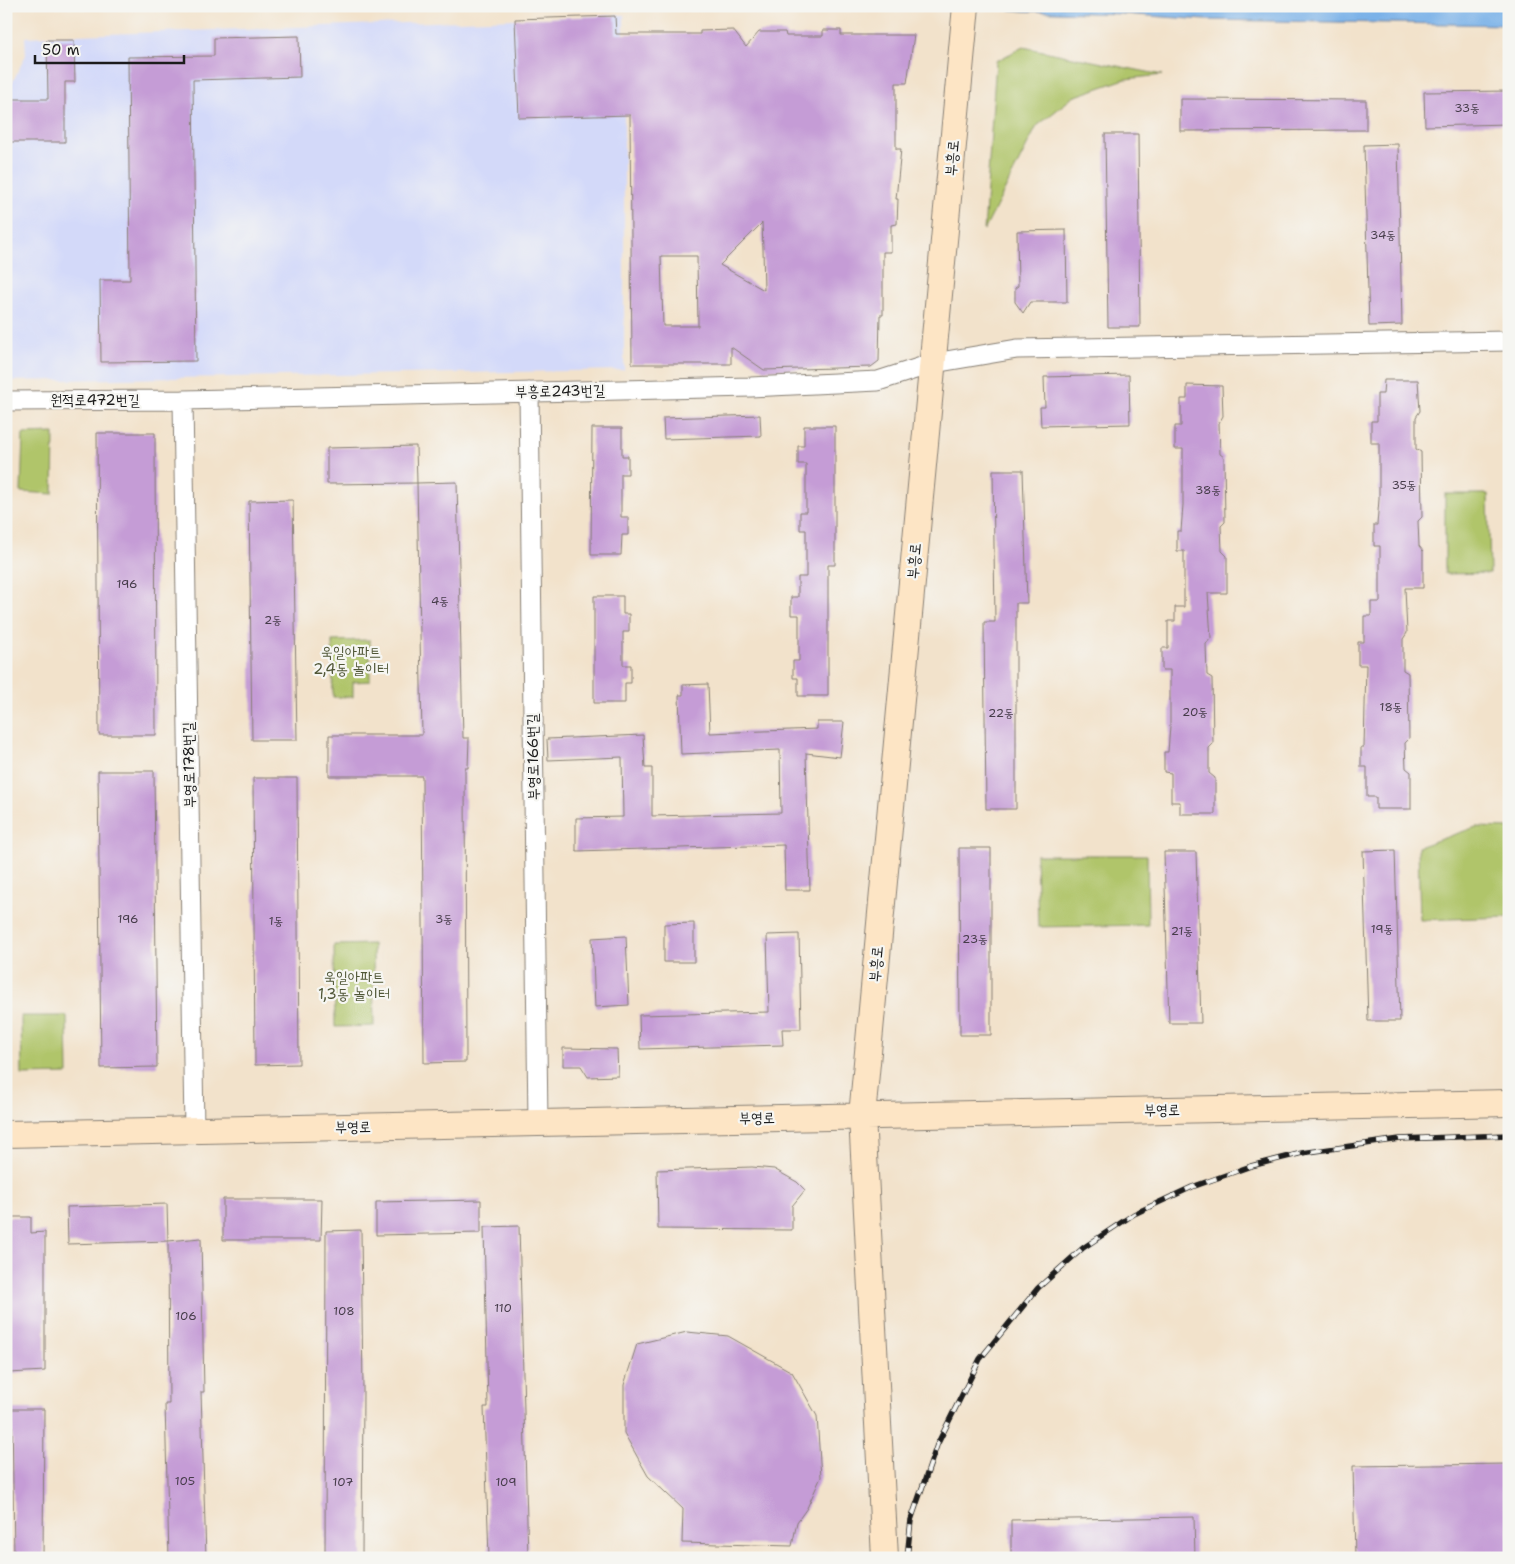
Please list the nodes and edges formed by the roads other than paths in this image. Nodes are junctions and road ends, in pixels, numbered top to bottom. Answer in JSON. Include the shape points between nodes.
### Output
{"nodes":[{"id":1,"x":966,"y":6,"type":"edge"},
{"id":2,"x":1509,"y":342,"type":"edge"},
{"id":3,"x":934,"y":363,"type":"junction"},
{"id":4,"x":528,"y":392,"type":"junction"},
{"id":5,"x":183,"y":400,"type":"junction"},
{"id":6,"x":6,"y":401,"type":"edge"},
{"id":7,"x":1509,"y":1103,"type":"edge"},
{"id":8,"x":862,"y":1116,"type":"junction"},
{"id":9,"x":538,"y":1123,"type":"junction"},
{"id":10,"x":194,"y":1130,"type":"junction"},
{"id":11,"x":6,"y":1134,"type":"edge"},
{"id":12,"x":885,"y":1558,"type":"edge"}],
"edges":[{"from":1,"to":3,"type":"main road","name":"부흥로"},
{"from":2,"to":3,"type":"street","name":"부흥로243번길","via":[[1017,348]]},
{"from":3,"to":4,"type":"street","name":"부흥로243번길","via":[[878,381]]},
{"from":3,"to":8,"type":"main road","name":"부흥로"},
{"from":4,"to":5,"type":"street","name":"부흥로243번길"},
{"from":4,"to":9,"type":"street","name":"부영로166번길"},
{"from":5,"to":6,"type":"street","name":"원적로472번길"},
{"from":5,"to":10,"type":"street","name":"부영로178번길"},
{"from":7,"to":8,"type":"main road","name":"부영로"},
{"from":8,"to":9,"type":"main road","name":"부영로"},
{"from":8,"to":12,"type":"main road","name":"부흥로"},
{"from":9,"to":10,"type":"main road","name":"부영로"},
{"from":10,"to":11,"type":"main road","name":"부영로"}]}
